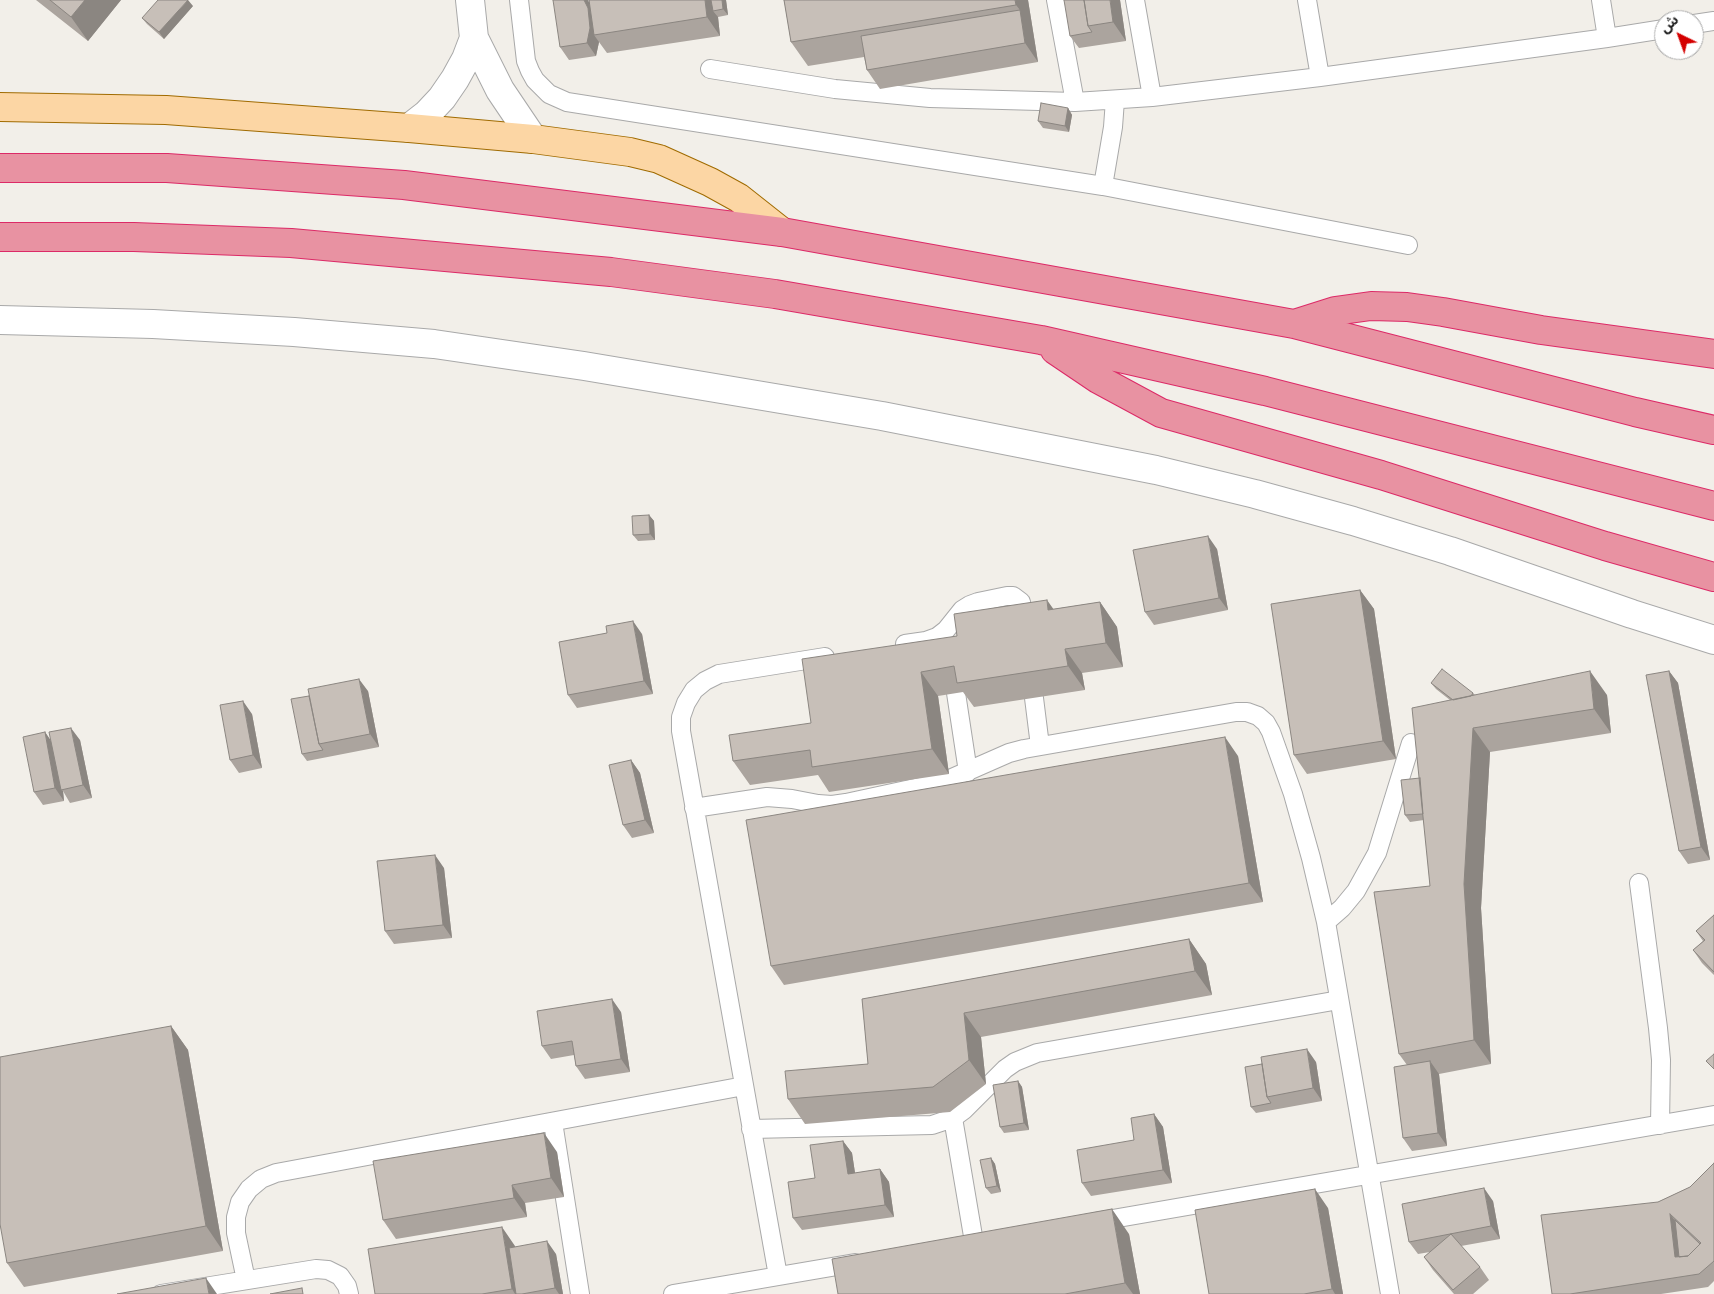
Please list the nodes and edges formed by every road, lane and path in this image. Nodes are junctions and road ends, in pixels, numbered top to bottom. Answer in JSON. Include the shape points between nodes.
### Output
{"nodes":[{"id":1,"x":470,"y":0,"type":"edge"},
{"id":2,"x":519,"y":0,"type":"edge"},
{"id":3,"x":1056,"y":0,"type":"edge"},
{"id":4,"x":1135,"y":0,"type":"edge"},
{"id":5,"x":1307,"y":0,"type":"edge"},
{"id":6,"x":1601,"y":0,"type":"edge"},
{"id":7,"x":1654,"y":31,"type":"edge"},
{"id":8,"x":474,"y":38,"type":"junction"},
{"id":9,"x":1607,"y":38,"type":"junction"},
{"id":10,"x":710,"y":69,"type":"dead end"},
{"id":11,"x":1320,"y":77,"type":"junction"},
{"id":12,"x":1152,"y":97,"type":"junction"},
{"id":13,"x":1114,"y":100,"type":"junction"},
{"id":14,"x":1075,"y":102,"type":"junction"},
{"id":15,"x":0,"y":107,"type":"edge"},
{"id":16,"x":409,"y":128,"type":"junction"},
{"id":17,"x":533,"y":139,"type":"junction"},
{"id":18,"x":0,"y":168,"type":"edge"},
{"id":19,"x":1103,"y":186,"type":"junction"},
{"id":20,"x":782,"y":232,"type":"junction"},
{"id":21,"x":0,"y":237,"type":"edge"},
{"id":22,"x":1408,"y":245,"type":"dead end"},
{"id":23,"x":0,"y":320,"type":"edge"},
{"id":24,"x":1294,"y":324,"type":"junction"},
{"id":25,"x":1041,"y":340,"type":"junction"},
{"id":26,"x":1714,"y":354,"type":"edge"},
{"id":27,"x":1714,"y":430,"type":"edge"},
{"id":28,"x":1714,"y":506,"type":"edge"},
{"id":29,"x":1714,"y":577,"type":"edge"},
{"id":30,"x":1025,"y":630,"type":"edge"},
{"id":31,"x":1714,"y":640,"type":"edge"},
{"id":32,"x":886,"y":648,"type":"edge"},
{"id":33,"x":837,"y":655,"type":"edge"},
{"id":34,"x":956,"y":693,"type":"edge"},
{"id":35,"x":1034,"y":698,"type":"edge"},
{"id":36,"x":1411,"y":743,"type":"edge"},
{"id":37,"x":1040,"y":746,"type":"junction"},
{"id":38,"x":968,"y":772,"type":"junction"},
{"id":39,"x":694,"y":808,"type":"junction"},
{"id":40,"x":1638,"y":883,"type":"dead end"},
{"id":41,"x":1326,"y":922,"type":"junction"},
{"id":42,"x":1339,"y":1000,"type":"junction"},
{"id":43,"x":744,"y":1086,"type":"junction"},
{"id":44,"x":1714,"y":1115,"type":"edge"},
{"id":45,"x":953,"y":1118,"type":"junction"},
{"id":46,"x":553,"y":1122,"type":"junction"},
{"id":47,"x":1660,"y":1125,"type":"junction"},
{"id":48,"x":751,"y":1129,"type":"junction"},
{"id":49,"x":1369,"y":1175,"type":"junction"},
{"id":50,"x":1080,"y":1224,"type":"edge"},
{"id":51,"x":994,"y":1239,"type":"edge"},
{"id":52,"x":974,"y":1242,"type":"junction"},
{"id":53,"x":955,"y":1246,"type":"edge"},
{"id":54,"x":876,"y":1259,"type":"edge"},
{"id":55,"x":778,"y":1276,"type":"junction"},
{"id":56,"x":246,"y":1280,"type":"junction"},
{"id":57,"x":161,"y":1294,"type":"edge"},
{"id":58,"x":349,"y":1294,"type":"edge"},
{"id":59,"x":580,"y":1294,"type":"edge"},
{"id":60,"x":673,"y":1294,"type":"edge"},
{"id":61,"x":1390,"y":1294,"type":"edge"}],
"edges":[{"from":1,"to":8,"type":"street"},
{"from":2,"to":19,"type":"lane","via":[[530,71],[549,94],[562,101]]},
{"from":3,"to":14,"type":"lane"},
{"from":4,"to":12,"type":"lane"},
{"from":5,"to":11,"type":"lane"},
{"from":6,"to":9,"type":"lane"},
{"from":7,"to":9,"type":"lane"},
{"from":8,"to":16,"type":"street","via":[[456,79],[427,114]]},
{"from":8,"to":17,"type":"street","via":[[500,90]]},
{"from":9,"to":11,"type":"lane"},
{"from":10,"to":14,"type":"lane","via":[[835,89],[930,98]]},
{"from":11,"to":12,"type":"lane"},
{"from":12,"to":13,"type":"lane"},
{"from":13,"to":14,"type":"lane"},
{"from":13,"to":19,"type":"lane"},
{"from":15,"to":16,"type":"main road","via":[[166,110]]},
{"from":16,"to":17,"type":"main road"},
{"from":17,"to":20,"type":"main road","via":[[659,159],[739,198]]},
{"from":18,"to":20,"type":"highway","via":[[168,168],[404,186]]},
{"from":19,"to":22,"type":"lane"},
{"from":20,"to":24,"type":"highway"},
{"from":21,"to":25,"type":"highway","via":[[134,237],[291,243],[601,271],[775,294]]},
{"from":23,"to":31,"type":"street","via":[[172,325],[434,344],[873,415],[1156,470],[1353,520]]},
{"from":24,"to":26,"type":"highway","via":[[1335,311],[1370,306],[1407,307]]},
{"from":24,"to":27,"type":"highway"},
{"from":25,"to":28,"type":"highway","via":[[1265,392]]},
{"from":25,"to":29,"type":"highway","via":[[1098,379],[1161,413],[1381,475]]},
{"from":30,"to":32,"type":"lane","via":[[1021,602],[1007,596],[978,602],[962,610],[947,638],[937,637]]},
{"from":33,"to":39,"type":"lane","via":[[719,674],[694,690],[681,716]]},
{"from":34,"to":38,"type":"lane"},
{"from":35,"to":37,"type":"lane"},
{"from":36,"to":41,"type":"lane","via":[[1377,853],[1356,891]]},
{"from":37,"to":38,"type":"lane","via":[[1009,753]]},
{"from":37,"to":41,"type":"lane","via":[[1236,712],[1258,716],[1271,732],[1293,794]]},
{"from":38,"to":39,"type":"lane","via":[[925,787],[832,805],[767,797]]},
{"from":39,"to":43,"type":"lane"},
{"from":40,"to":47,"type":"lane","via":[[1660,1044]]},
{"from":41,"to":42,"type":"lane"},
{"from":42,"to":45,"type":"lane","via":[[1037,1052],[1005,1069]]},
{"from":42,"to":49,"type":"lane"},
{"from":43,"to":46,"type":"lane"},
{"from":43,"to":48,"type":"lane"},
{"from":44,"to":47,"type":"lane"},
{"from":45,"to":48,"type":"lane","via":[[926,1126]]},
{"from":45,"to":52,"type":"lane"},
{"from":46,"to":56,"type":"lane","via":[[261,1179],[249,1188],[236,1217],[236,1233]]},
{"from":46,"to":59,"type":"lane"},
{"from":47,"to":49,"type":"lane"},
{"from":48,"to":55,"type":"lane"},
{"from":49,"to":50,"type":"lane"},
{"from":49,"to":61,"type":"lane"},
{"from":51,"to":52,"type":"lane"},
{"from":52,"to":53,"type":"lane"},
{"from":54,"to":55,"type":"lane"},
{"from":55,"to":60,"type":"lane"},
{"from":56,"to":57,"type":"lane"},
{"from":56,"to":58,"type":"lane","via":[[328,1270],[340,1276]]}]}
